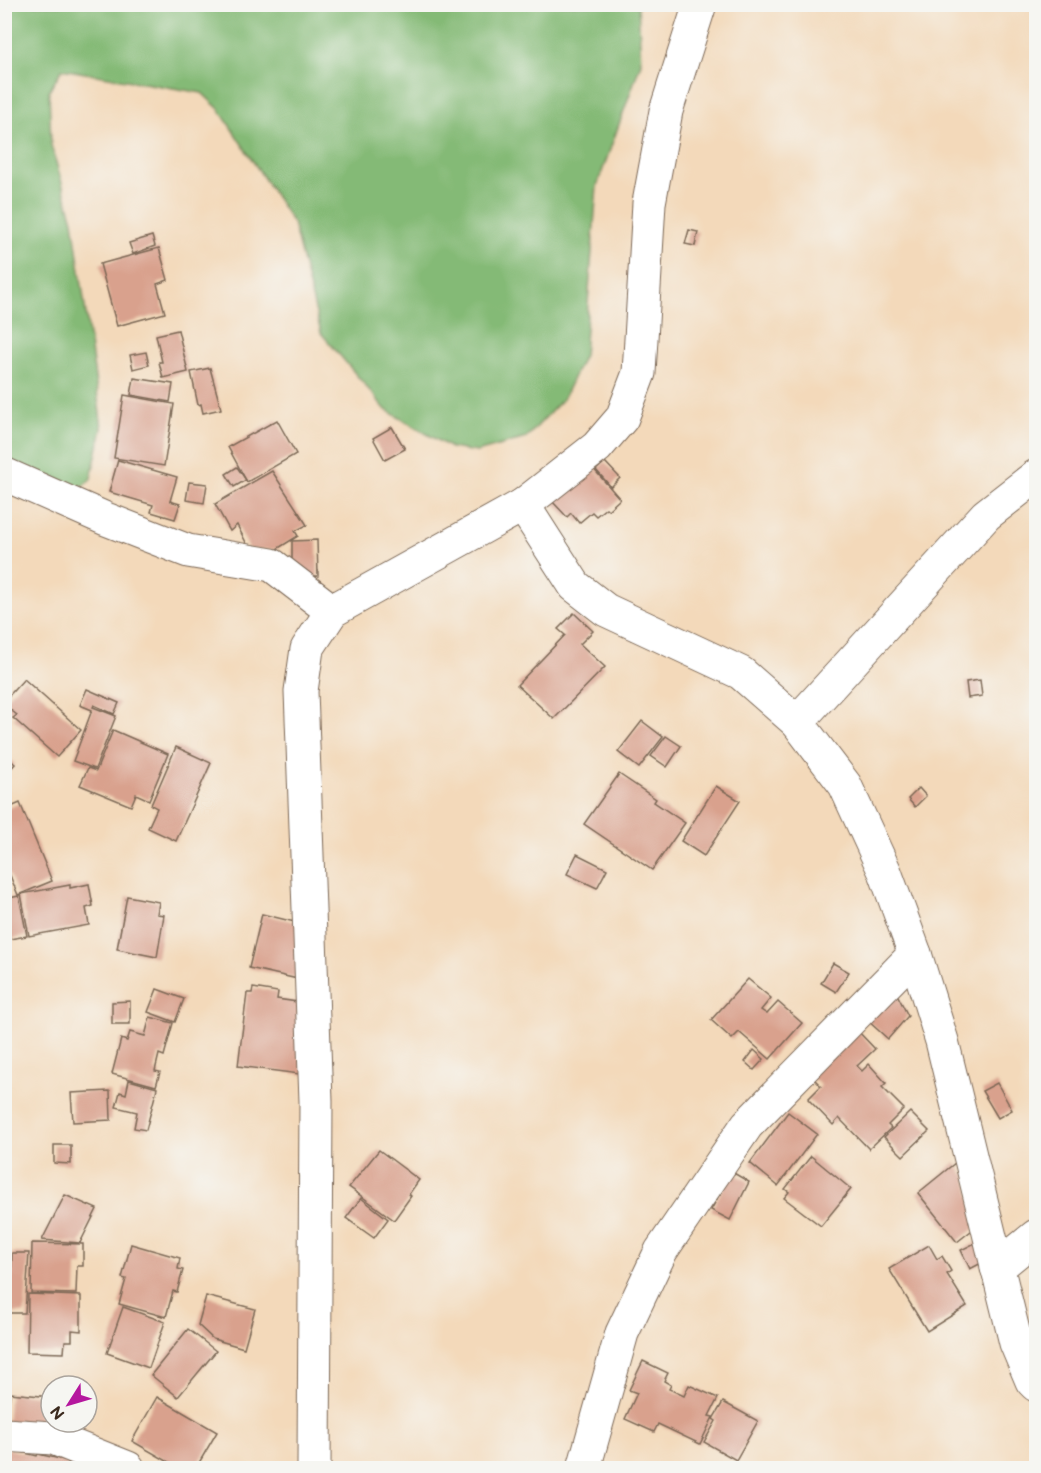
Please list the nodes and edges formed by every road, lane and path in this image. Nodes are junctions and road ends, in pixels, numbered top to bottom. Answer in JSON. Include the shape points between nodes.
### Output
{"nodes":[{"id":1,"x":700,"y":4,"type":"edge"},
{"id":2,"x":4,"y":474,"type":"edge"},
{"id":3,"x":1036,"y":476,"type":"edge"},
{"id":4,"x":523,"y":505,"type":"junction"},
{"id":5,"x":332,"y":611,"type":"junction"},
{"id":6,"x":797,"y":722,"type":"junction"},
{"id":7,"x":915,"y":954,"type":"junction"},
{"id":8,"x":1036,"y":1236,"type":"edge"},
{"id":9,"x":997,"y":1268,"type":"junction"},
{"id":10,"x":1036,"y":1385,"type":"edge"},
{"id":11,"x":4,"y":1436,"type":"edge"},
{"id":12,"x":128,"y":1468,"type":"edge"},
{"id":13,"x":314,"y":1468,"type":"edge"},
{"id":14,"x":584,"y":1468,"type":"edge"}],
"edges":[{"from":1,"to":4,"type":"street","via":[[666,111],[649,203],[639,374],[622,418],[597,447]]},
{"from":2,"to":5,"type":"street","via":[[188,550],[272,565]]},
{"from":3,"to":6,"type":"street","via":[[986,515]]},
{"from":4,"to":5,"type":"street"},
{"from":4,"to":6,"type":"street","via":[[582,592],[606,610],[741,673]]},
{"from":5,"to":13,"type":"street","via":[[307,649],[301,691],[316,1101]]},
{"from":6,"to":7,"type":"street","via":[[844,785],[885,872]]},
{"from":7,"to":9,"type":"street","via":[[942,1041]]},
{"from":7,"to":14,"type":"street","via":[[747,1125],[661,1251],[622,1333]]},
{"from":8,"to":9,"type":"street"},
{"from":9,"to":10,"type":"street","via":[[1016,1343]]},
{"from":11,"to":12,"type":"street","via":[[54,1438]]}]}
